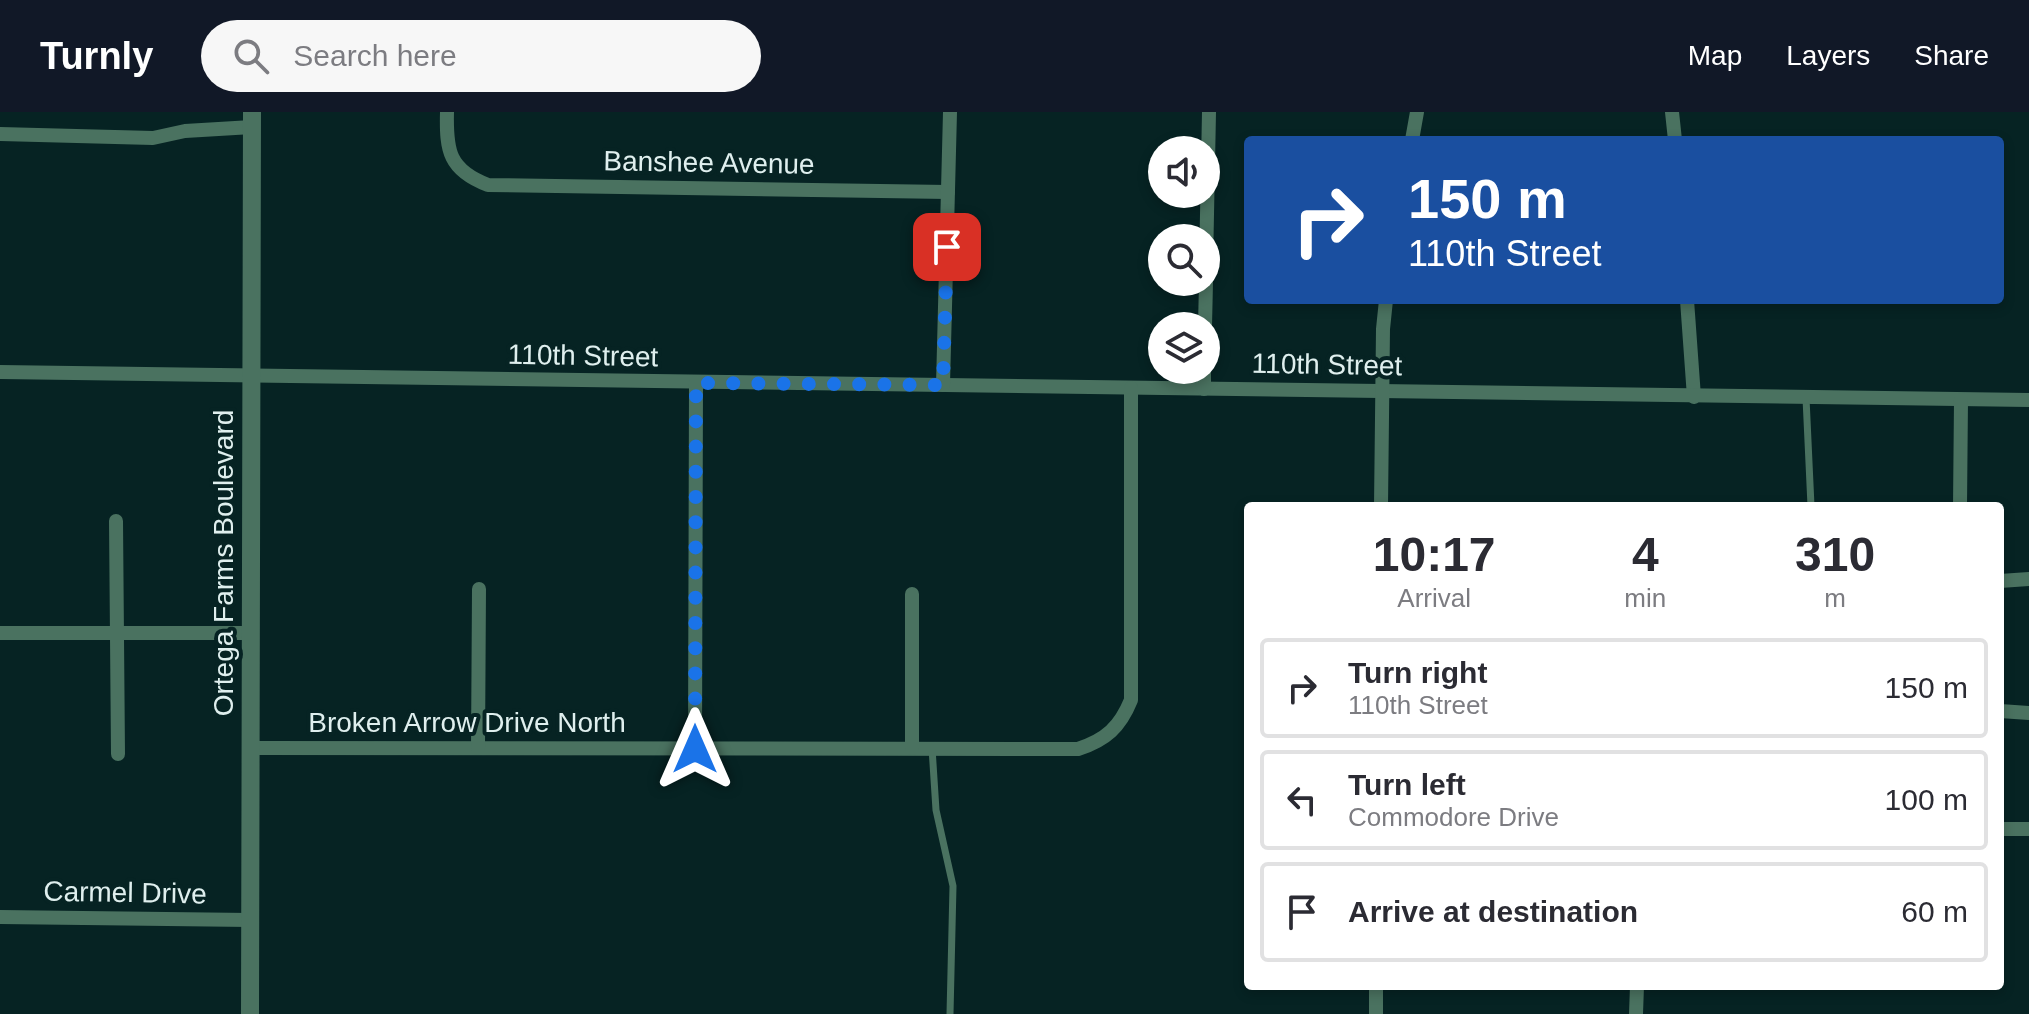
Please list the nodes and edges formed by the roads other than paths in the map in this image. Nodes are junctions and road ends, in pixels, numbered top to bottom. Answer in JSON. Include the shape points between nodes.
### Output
{"nodes":[{"id":1,"x":447,"y":112,"type":"edge"},
{"id":2,"x":950,"y":112,"type":"edge"},
{"id":3,"x":1209,"y":112,"type":"edge"},
{"id":4,"x":1417,"y":112,"type":"edge"},
{"id":5,"x":1672,"y":112,"type":"edge"},
{"id":6,"x":252,"y":119,"type":"edge"},
{"id":7,"x":0,"y":134,"type":"edge"},
{"id":8,"x":1413,"y":136,"type":"edge"},
{"id":9,"x":1675,"y":136,"type":"edge"},
{"id":10,"x":948,"y":192,"type":"junction"},
{"id":11,"x":1207,"y":224,"type":"edge"},
{"id":12,"x":1386,"y":304,"type":"edge"},
{"id":13,"x":1687,"y":304,"type":"edge"},
{"id":14,"x":0,"y":372,"type":"edge"},
{"id":15,"x":251,"y":376,"type":"junction"},
{"id":16,"x":696,"y":383,"type":"junction"},
{"id":17,"x":1204,"y":384,"type":"edge"},
{"id":18,"x":943,"y":385,"type":"junction"},
{"id":19,"x":1131,"y":388,"type":"junction"},
{"id":20,"x":1204,"y":389,"type":"junction"},
{"id":21,"x":1383,"y":391,"type":"junction"},
{"id":22,"x":1694,"y":397,"type":"junction"},
{"id":23,"x":1806,"y":398,"type":"junction"},
{"id":24,"x":1961,"y":400,"type":"junction"},
{"id":25,"x":2029,"y":400,"type":"edge"},
{"id":26,"x":1381,"y":502,"type":"edge"},
{"id":27,"x":1811,"y":502,"type":"edge"},
{"id":28,"x":1960,"y":502,"type":"edge"},
{"id":29,"x":116,"y":521,"type":"dead end"},
{"id":30,"x":2029,"y":579,"type":"edge"},
{"id":31,"x":2004,"y":581,"type":"edge"},
{"id":32,"x":479,"y":589,"type":"dead end"},
{"id":33,"x":912,"y":594,"type":"dead end"},
{"id":34,"x":0,"y":633,"type":"edge"},
{"id":35,"x":251,"y":633,"type":"junction"},
{"id":36,"x":116,"y":634,"type":"junction"},
{"id":37,"x":2004,"y":711,"type":"edge"},
{"id":38,"x":2029,"y":713,"type":"edge"},
{"id":39,"x":250,"y":748,"type":"junction"},
{"id":40,"x":478,"y":748,"type":"junction"},
{"id":41,"x":912,"y":748,"type":"junction"},
{"id":42,"x":932,"y":748,"type":"junction"},
{"id":43,"x":695,"y":749,"type":"junction"},
{"id":44,"x":118,"y":754,"type":"dead end"},
{"id":45,"x":2004,"y":829,"type":"edge"},
{"id":46,"x":2029,"y":829,"type":"edge"},
{"id":47,"x":0,"y":917,"type":"edge"},
{"id":48,"x":250,"y":920,"type":"junction"},
{"id":49,"x":1376,"y":990,"type":"edge"},
{"id":50,"x":1637,"y":990,"type":"edge"},
{"id":51,"x":250,"y":1014,"type":"edge"},
{"id":52,"x":950,"y":1014,"type":"edge"},
{"id":53,"x":1376,"y":1014,"type":"edge"},
{"id":54,"x":1636,"y":1014,"type":"edge"}],
"edges":[{"from":1,"to":10,"type":"street","name":"Banshee Avenue","via":[[449,152],[457,167],[488,185]]},
{"from":2,"to":10,"type":"street"},
{"from":3,"to":11,"type":"street"},
{"from":4,"to":8,"type":"street"},
{"from":5,"to":9,"type":"street"},
{"from":6,"to":7,"type":"street","via":[[153,138]]},
{"from":6,"to":15,"type":"street","name":"Ortega Farms Boulevard"},
{"from":10,"to":18,"type":"street"},
{"from":12,"to":21,"type":"street"},
{"from":13,"to":22,"type":"street"},
{"from":14,"to":15,"type":"street","name":"110th Street"},
{"from":15,"to":16,"type":"street","name":"110th Street"},
{"from":15,"to":35,"type":"street","name":"Ortega Farms Boulevard"},
{"from":16,"to":18,"type":"street","name":"110th Street"},
{"from":16,"to":43,"type":"street"},
{"from":17,"to":20,"type":"street"},
{"from":18,"to":19,"type":"street","name":"110th Street"},
{"from":19,"to":20,"type":"street","name":"110th Street"},
{"from":19,"to":42,"type":"street","name":"Broken Arrow Drive North","via":[[1132,685],[1127,708],[1113,732],[1078,749]]},
{"from":20,"to":21,"type":"street","name":"110th Street"},
{"from":21,"to":22,"type":"street","name":"110th Street"},
{"from":21,"to":26,"type":"street"},
{"from":22,"to":23,"type":"street","name":"110th Street"},
{"from":23,"to":24,"type":"street","name":"110th Street"},
{"from":23,"to":27,"type":"lane"},
{"from":24,"to":25,"type":"street","name":"110th Street"},
{"from":24,"to":28,"type":"street"},
{"from":29,"to":36,"type":"street"},
{"from":30,"to":31,"type":"street"},
{"from":32,"to":40,"type":"street"},
{"from":33,"to":41,"type":"street"},
{"from":34,"to":36,"type":"street"},
{"from":35,"to":36,"type":"street"},
{"from":35,"to":39,"type":"street","name":"Ortega Farms Boulevard"},
{"from":36,"to":44,"type":"street"},
{"from":37,"to":38,"type":"street"},
{"from":39,"to":40,"type":"street","name":"Broken Arrow Drive North"},
{"from":39,"to":48,"type":"street","name":"Ortega Farms Boulevard"},
{"from":40,"to":43,"type":"street","name":"Broken Arrow Drive North"},
{"from":41,"to":42,"type":"street","name":"Broken Arrow Drive North"},
{"from":41,"to":43,"type":"street","name":"Broken Arrow Drive North"},
{"from":42,"to":52,"type":"lane","via":[[936,810],[953,886]]},
{"from":45,"to":46,"type":"street"},
{"from":47,"to":48,"type":"street","name":"Carmel Drive"},
{"from":48,"to":51,"type":"street","name":"Ortega Farms Boulevard"},
{"from":49,"to":53,"type":"street"},
{"from":50,"to":54,"type":"street"}]}
